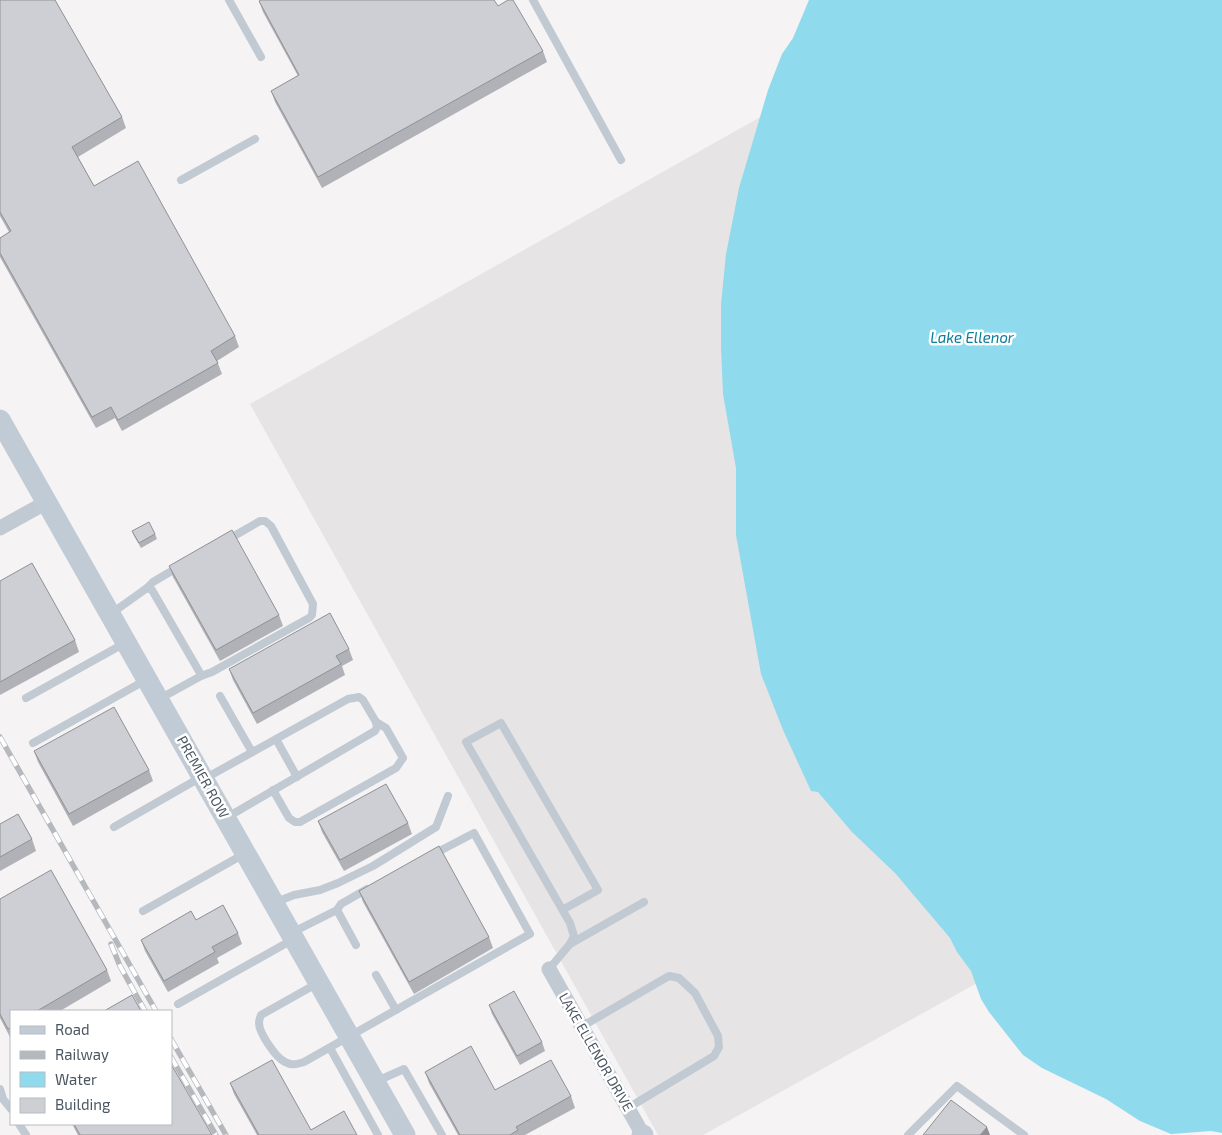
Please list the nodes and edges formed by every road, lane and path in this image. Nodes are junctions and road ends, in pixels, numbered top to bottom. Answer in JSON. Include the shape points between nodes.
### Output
{"nodes":[{"id":1,"x":229,"y":0,"type":"edge"},
{"id":2,"x":533,"y":0,"type":"edge"},
{"id":3,"x":260,"y":57,"type":"dead end"},
{"id":4,"x":255,"y":139,"type":"dead end"},
{"id":5,"x":621,"y":160,"type":"dead end"},
{"id":6,"x":181,"y":180,"type":"dead end"},
{"id":7,"x":0,"y":420,"type":"edge"},
{"id":8,"x":46,"y":502,"type":"junction"},
{"id":9,"x":0,"y":528,"type":"edge"},
{"id":10,"x":220,"y":544,"type":"edge"},
{"id":11,"x":188,"y":562,"type":"edge"},
{"id":12,"x":147,"y":588,"type":"junction"},
{"id":13,"x":111,"y":614,"type":"junction"},
{"id":14,"x":126,"y":642,"type":"junction"},
{"id":15,"x":201,"y":676,"type":"junction"},
{"id":16,"x":148,"y":679,"type":"junction"},
{"id":17,"x":220,"y":696,"type":"dead end"},
{"id":18,"x":26,"y":698,"type":"dead end"},
{"id":19,"x":159,"y":699,"type":"junction"},
{"id":20,"x":376,"y":722,"type":"junction"},
{"id":21,"x":276,"y":739,"type":"junction"},
{"id":22,"x":33,"y":742,"type":"dead end"},
{"id":23,"x":252,"y":752,"type":"junction"},
{"id":24,"x":297,"y":777,"type":"junction"},
{"id":25,"x":204,"y":779,"type":"junction"},
{"id":26,"x":273,"y":790,"type":"junction"},
{"id":27,"x":448,"y":796,"type":"dead end"},
{"id":28,"x":226,"y":818,"type":"junction"},
{"id":29,"x":114,"y":827,"type":"dead end"},
{"id":30,"x":246,"y":852,"type":"junction"},
{"id":31,"x":424,"y":859,"type":"edge"},
{"id":32,"x":373,"y":886,"type":"edge"},
{"id":33,"x":644,"y":902,"type":"dead end"},
{"id":34,"x":274,"y":903,"type":"junction"},
{"id":35,"x":337,"y":910,"type":"junction"},
{"id":36,"x":564,"y":910,"type":"junction"},
{"id":37,"x":143,"y":911,"type":"dead end"},
{"id":38,"x":293,"y":936,"type":"junction"},
{"id":39,"x":570,"y":944,"type":"junction"},
{"id":40,"x":356,"y":945,"type":"dead end"},
{"id":41,"x":549,"y":968,"type":"joint"},
{"id":42,"x":376,"y":976,"type":"dead end"},
{"id":43,"x":319,"y":982,"type":"junction"},
{"id":44,"x":178,"y":1004,"type":"dead end"},
{"id":45,"x":396,"y":1010,"type":"junction"},
{"id":46,"x":581,"y":1027,"type":"junction"},
{"id":47,"x":350,"y":1036,"type":"junction"},
{"id":48,"x":330,"y":1048,"type":"junction"},
{"id":49,"x":375,"y":1082,"type":"junction"},
{"id":50,"x":0,"y":1089,"type":"edge"},
{"id":51,"x":2,"y":1100,"type":"edge"},
{"id":52,"x":628,"y":1108,"type":"junction"},
{"id":53,"x":378,"y":1135,"type":"edge"},
{"id":54,"x":405,"y":1135,"type":"edge"},
{"id":55,"x":442,"y":1135,"type":"edge"},
{"id":56,"x":642,"y":1135,"type":"edge"},
{"id":57,"x":908,"y":1135,"type":"edge"},
{"id":58,"x":1024,"y":1135,"type":"edge"}],
"edges":[{"from":1,"to":3,"type":"lane"},
{"from":2,"to":5,"type":"lane"},
{"from":4,"to":6,"type":"lane"},
{"from":7,"to":8,"type":"street","name":"PREMIER ROW"},
{"from":8,"to":9,"type":"street"},
{"from":8,"to":13,"type":"street","name":"PREMIER ROW"},
{"from":10,"to":15,"type":"lane","via":[[265,521],[271,526],[313,604],[312,615]]},
{"from":11,"to":12,"type":"lane"},
{"from":12,"to":13,"type":"lane"},
{"from":12,"to":15,"type":"lane","via":[[156,595]]},
{"from":13,"to":14,"type":"street","name":"PREMIER ROW"},
{"from":14,"to":16,"type":"street","name":"PREMIER ROW"},
{"from":14,"to":18,"type":"lane"},
{"from":15,"to":19,"type":"lane"},
{"from":16,"to":19,"type":"street","name":"PREMIER ROW"},
{"from":16,"to":22,"type":"lane"},
{"from":17,"to":23,"type":"lane"},
{"from":19,"to":25,"type":"street","name":"PREMIER ROW"},
{"from":20,"to":21,"type":"lane","via":[[363,700],[354,697]]},
{"from":20,"to":24,"type":"lane","via":[[375,731]]},
{"from":20,"to":26,"type":"lane","via":[[386,728],[403,758],[396,768],[300,822],[289,818]]},
{"from":21,"to":23,"type":"lane"},
{"from":21,"to":24,"type":"lane"},
{"from":23,"to":25,"type":"lane"},
{"from":24,"to":26,"type":"lane"},
{"from":25,"to":28,"type":"street","name":"PREMIER ROW"},
{"from":25,"to":29,"type":"lane","via":[[196,780]]},
{"from":26,"to":28,"type":"lane"},
{"from":27,"to":34,"type":"lane","via":[[436,827],[381,861],[320,890]]},
{"from":28,"to":30,"type":"street","name":"PREMIER ROW"},
{"from":30,"to":34,"type":"street","name":"PREMIER ROW"},
{"from":30,"to":37,"type":"lane"},
{"from":31,"to":45,"type":"lane","via":[[474,833],[530,934]]},
{"from":32,"to":35,"type":"lane","via":[[348,899]]},
{"from":33,"to":39,"type":"lane"},
{"from":34,"to":38,"type":"street","name":"PREMIER ROW"},
{"from":35,"to":38,"type":"lane"},
{"from":35,"to":40,"type":"lane"},
{"from":36,"to":36,"type":"lane","via":[[466,742],[501,723],[598,890]]},
{"from":36,"to":39,"type":"lane","via":[[574,936]]},
{"from":38,"to":43,"type":"street","name":"PREMIER ROW"},
{"from":38,"to":44,"type":"lane"},
{"from":39,"to":41,"type":"lane"},
{"from":41,"to":46,"type":"street","name":"LAKE ELLENOR DRIVE"},
{"from":42,"to":45,"type":"lane"},
{"from":43,"to":47,"type":"street","name":"PREMIER ROW"},
{"from":43,"to":48,"type":"lane","via":[[261,1015],[259,1023],[267,1042],[284,1062],[294,1065],[304,1062]]},
{"from":45,"to":47,"type":"lane"},
{"from":46,"to":52,"type":"street","name":"LAKE ELLENOR DRIVE"},
{"from":46,"to":52,"type":"lane","via":[[669,976],[678,978],[695,993],[718,1036],[719,1047],[714,1056]]},
{"from":47,"to":48,"type":"lane"},
{"from":47,"to":49,"type":"street","name":"PREMIER ROW"},
{"from":48,"to":53,"type":"lane"},
{"from":49,"to":54,"type":"street","name":"PREMIER ROW"},
{"from":49,"to":55,"type":"lane","via":[[404,1069]]},
{"from":50,"to":51,"type":"lane"},
{"from":52,"to":56,"type":"street","name":"LAKE ELLENOR DRIVE"},
{"from":57,"to":58,"type":"lane","via":[[957,1086]]}]}
